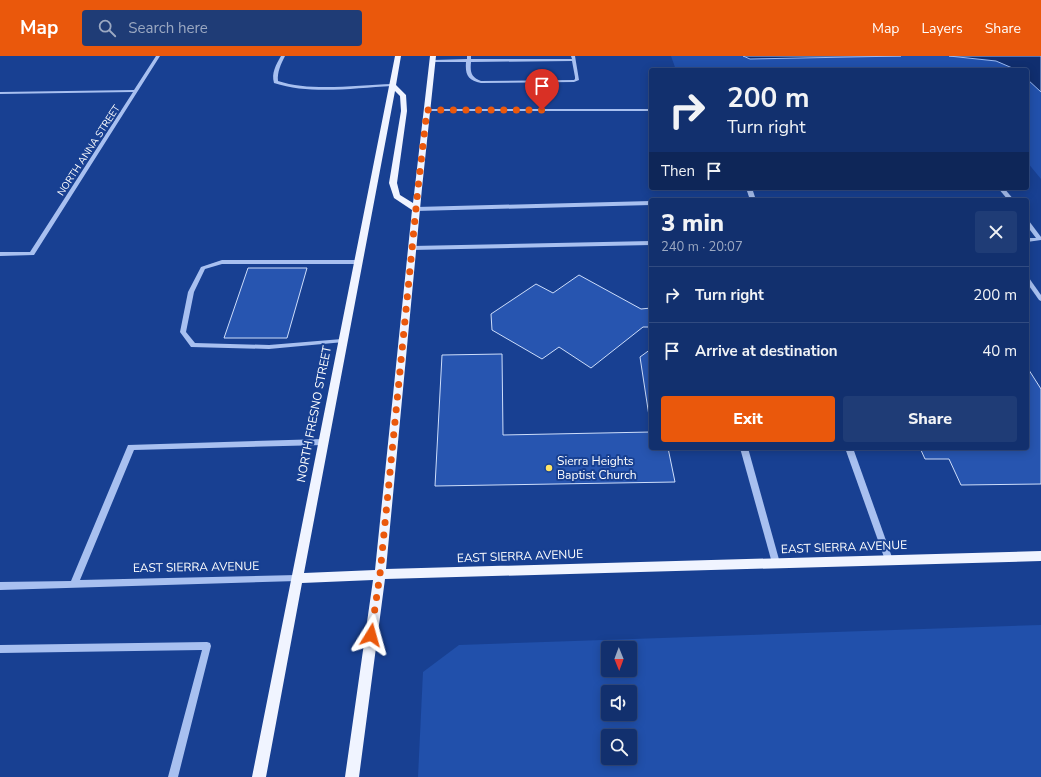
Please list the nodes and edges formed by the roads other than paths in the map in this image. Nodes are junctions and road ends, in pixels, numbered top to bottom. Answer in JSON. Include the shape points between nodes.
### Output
{"nodes":[{"id":1,"x":158,"y":56,"type":"edge"},
{"id":2,"x":282,"y":56,"type":"edge"},
{"id":3,"x":398,"y":56,"type":"edge"},
{"id":4,"x":433,"y":58,"type":"edge"},
{"id":5,"x":469,"y":58,"type":"edge"},
{"id":6,"x":573,"y":58,"type":"edge"},
{"id":7,"x":392,"y":85,"type":"junction"},
{"id":8,"x":136,"y":91,"type":"junction"},
{"id":9,"x":0,"y":93,"type":"edge"},
{"id":10,"x":427,"y":110,"type":"junction"},
{"id":11,"x":649,"y":110,"type":"edge"},
{"id":12,"x":649,"y":203,"type":"edge"},
{"id":13,"x":416,"y":209,"type":"junction"},
{"id":14,"x":1029,"y":225,"type":"edge"},
{"id":15,"x":1029,"y":240,"type":"edge"},
{"id":16,"x":649,"y":243,"type":"edge"},
{"id":17,"x":412,"y":248,"type":"junction"},
{"id":18,"x":0,"y":254,"type":"edge"},
{"id":19,"x":358,"y":262,"type":"junction"},
{"id":20,"x":1029,"y":282,"type":"edge"},
{"id":21,"x":1034,"y":288,"type":"junction"},
{"id":22,"x":1041,"y":288,"type":"edge"},
{"id":23,"x":1041,"y":299,"type":"edge"},
{"id":24,"x":342,"y":341,"type":"junction"},
{"id":25,"x":323,"y":442,"type":"junction"},
{"id":26,"x":745,"y":450,"type":"edge"},
{"id":27,"x":850,"y":450,"type":"edge"},
{"id":28,"x":1041,"y":556,"type":"edge"},
{"id":29,"x":889,"y":560,"type":"junction"},
{"id":30,"x":776,"y":563,"type":"junction"},
{"id":31,"x":380,"y":574,"type":"junction"},
{"id":32,"x":297,"y":578,"type":"junction"},
{"id":33,"x":74,"y":584,"type":"junction"},
{"id":34,"x":0,"y":586,"type":"edge"},
{"id":35,"x":0,"y":649,"type":"edge"},
{"id":36,"x":173,"y":777,"type":"edge"},
{"id":37,"x":259,"y":777,"type":"edge"},
{"id":38,"x":352,"y":777,"type":"edge"}],
"edges":[{"from":1,"to":8,"type":"street","name":"NORTH ANNA STREET"},
{"from":2,"to":7,"type":"street","via":[[275,79],[282,85]]},
{"from":3,"to":7,"type":"main road","name":"NORTH FRESNO STREET"},
{"from":4,"to":5,"type":"street"},
{"from":4,"to":10,"type":"main road"},
{"from":5,"to":6,"type":"street"},
{"from":5,"to":6,"type":"street","via":[[468,76],[474,81],[481,82],[574,81],[577,77]]},
{"from":7,"to":13,"type":"main road","via":[[403,95],[404,111],[393,183],[397,196]]},
{"from":7,"to":19,"type":"main road","name":"NORTH FRESNO STREET"},
{"from":8,"to":9,"type":"street"},
{"from":8,"to":18,"type":"street","name":"NORTH ANNA STREET","via":[[32,254]]},
{"from":10,"to":11,"type":"street"},
{"from":10,"to":13,"type":"main road"},
{"from":12,"to":13,"type":"street"},
{"from":13,"to":17,"type":"main road"},
{"from":14,"to":15,"type":"street","via":[[1040,239]]},
{"from":16,"to":17,"type":"street"},
{"from":17,"to":31,"type":"main road"},
{"from":19,"to":24,"type":"main road","name":"NORTH FRESNO STREET"},
{"from":19,"to":24,"type":"street","via":[[222,262],[204,268],[191,292],[183,332],[193,345],[269,347]]},
{"from":20,"to":21,"type":"street"},
{"from":21,"to":22,"type":"street"},
{"from":21,"to":23,"type":"street"},
{"from":24,"to":25,"type":"main road","name":"NORTH FRESNO STREET"},
{"from":25,"to":32,"type":"main road","name":"NORTH FRESNO STREET"},
{"from":25,"to":33,"type":"street","via":[[131,447]]},
{"from":26,"to":30,"type":"street"},
{"from":27,"to":29,"type":"street"},
{"from":28,"to":29,"type":"main road","name":"EAST SIERRA AVENUE"},
{"from":29,"to":30,"type":"main road","name":"EAST SIERRA AVENUE"},
{"from":30,"to":31,"type":"main road","name":"EAST SIERRA AVENUE"},
{"from":31,"to":32,"type":"main road","name":"EAST SIERRA AVENUE"},
{"from":31,"to":38,"type":"main road"},
{"from":32,"to":33,"type":"street","name":"EAST SIERRA AVENUE"},
{"from":32,"to":37,"type":"main road","name":"NORTH FRESNO STREET"},
{"from":33,"to":34,"type":"street","name":"EAST SIERRA AVENUE"},
{"from":35,"to":36,"type":"street","via":[[207,646]]}]}
